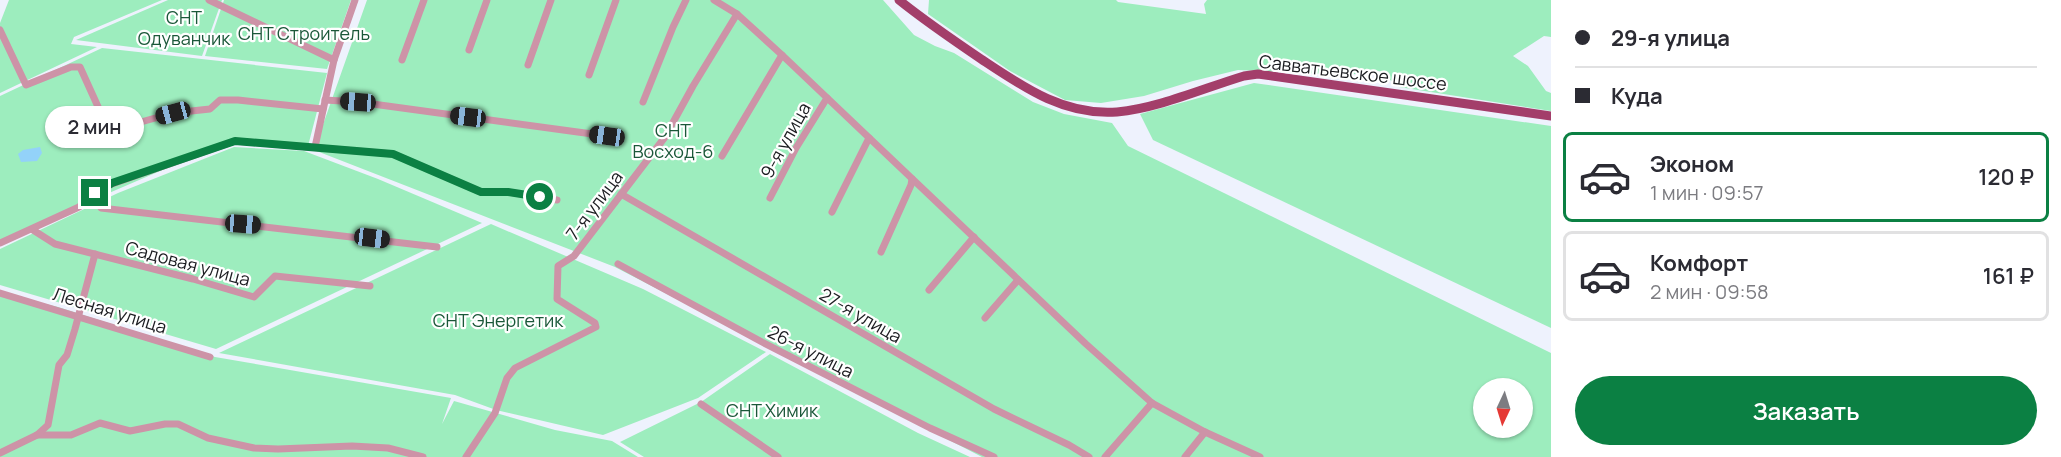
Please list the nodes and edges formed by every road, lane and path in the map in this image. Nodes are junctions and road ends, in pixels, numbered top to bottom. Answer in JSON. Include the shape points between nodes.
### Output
{"nodes":[{"id":1,"x":210,"y":0,"type":"edge"},
{"id":2,"x":353,"y":0,"type":"edge"},
{"id":3,"x":424,"y":0,"type":"edge"},
{"id":4,"x":488,"y":0,"type":"edge"},
{"id":5,"x":551,"y":0,"type":"edge"},
{"id":6,"x":616,"y":0,"type":"edge"},
{"id":7,"x":686,"y":0,"type":"edge"},
{"id":8,"x":714,"y":0,"type":"edge"},
{"id":9,"x":899,"y":0,"type":"edge"},
{"id":10,"x":737,"y":14,"type":"junction"},
{"id":11,"x":0,"y":30,"type":"edge"},
{"id":12,"x":469,"y":50,"type":"dead end"},
{"id":13,"x":782,"y":55,"type":"junction"},
{"id":14,"x":334,"y":60,"type":"junction"},
{"id":15,"x":402,"y":60,"type":"dead end"},
{"id":16,"x":528,"y":64,"type":"dead end"},
{"id":17,"x":589,"y":75,"type":"dead end"},
{"id":18,"x":827,"y":98,"type":"junction"},
{"id":19,"x":325,"y":100,"type":"junction"},
{"id":20,"x":643,"y":102,"type":"dead end"},
{"id":21,"x":323,"y":109,"type":"junction"},
{"id":22,"x":1551,"y":116,"type":"edge"},
{"id":23,"x":607,"y":136,"type":"dead end"},
{"id":24,"x":869,"y":138,"type":"junction"},
{"id":25,"x":314,"y":147,"type":"junction"},
{"id":26,"x":722,"y":156,"type":"dead end"},
{"id":27,"x":912,"y":179,"type":"junction"},
{"id":28,"x":95,"y":193,"type":"junction"},
{"id":29,"x":621,"y":194,"type":"junction"},
{"id":30,"x":770,"y":198,"type":"dead end"},
{"id":31,"x":557,"y":200,"type":"dead end"},
{"id":32,"x":832,"y":212,"type":"dead end"},
{"id":33,"x":33,"y":230,"type":"junction"},
{"id":34,"x":974,"y":237,"type":"junction"},
{"id":35,"x":0,"y":243,"type":"edge"},
{"id":36,"x":437,"y":246,"type":"dead end"},
{"id":37,"x":881,"y":252,"type":"dead end"},
{"id":38,"x":95,"y":254,"type":"junction"},
{"id":39,"x":618,"y":264,"type":"dead end"},
{"id":40,"x":1018,"y":280,"type":"junction"},
{"id":41,"x":370,"y":286,"type":"dead end"},
{"id":42,"x":929,"y":290,"type":"dead end"},
{"id":43,"x":0,"y":293,"type":"edge"},
{"id":44,"x":78,"y":316,"type":"junction"},
{"id":45,"x":985,"y":318,"type":"dead end"},
{"id":46,"x":210,"y":357,"type":"dead end"},
{"id":47,"x":1152,"y":403,"type":"junction"},
{"id":48,"x":701,"y":404,"type":"dead end"},
{"id":49,"x":1205,"y":432,"type":"junction"},
{"id":50,"x":37,"y":435,"type":"junction"},
{"id":51,"x":0,"y":453,"type":"edge"},
{"id":52,"x":423,"y":457,"type":"edge"},
{"id":53,"x":466,"y":457,"type":"edge"},
{"id":54,"x":778,"y":457,"type":"edge"},
{"id":55,"x":994,"y":457,"type":"edge"},
{"id":56,"x":1089,"y":457,"type":"edge"},
{"id":57,"x":1106,"y":457,"type":"edge"},
{"id":58,"x":1185,"y":457,"type":"edge"},
{"id":59,"x":1260,"y":457,"type":"edge"}],
"edges":[{"from":1,"to":14,"type":"street"},
{"from":2,"to":14,"type":"street"},
{"from":3,"to":15,"type":"street"},
{"from":4,"to":12,"type":"street"},
{"from":5,"to":16,"type":"street"},
{"from":6,"to":17,"type":"street"},
{"from":7,"to":20,"type":"street"},
{"from":8,"to":10,"type":"street"},
{"from":9,"to":22,"type":"main road","name":"Савватьевское шоссе","via":[[1031,92],[1078,110],[1135,109],[1258,74]]},
{"from":10,"to":13,"type":"street"},
{"from":10,"to":29,"type":"street","name":"7-я улица","via":[[666,137]]},
{"from":11,"to":21,"type":"street","via":[[26,85],[80,67],[109,131],[173,113],[210,109],[219,100]]},
{"from":13,"to":18,"type":"street"},
{"from":13,"to":26,"type":"street"},
{"from":14,"to":19,"type":"street"},
{"from":18,"to":24,"type":"street"},
{"from":18,"to":30,"type":"street","name":"9-я улица"},
{"from":19,"to":21,"type":"street"},
{"from":19,"to":23,"type":"street"},
{"from":21,"to":25,"type":"street"},
{"from":24,"to":27,"type":"street"},
{"from":24,"to":32,"type":"street"},
{"from":25,"to":28,"type":"street","via":[[235,141],[112,183]]},
{"from":25,"to":31,"type":"street","via":[[393,154],[481,192]]},
{"from":27,"to":34,"type":"street"},
{"from":27,"to":37,"type":"street"},
{"from":28,"to":33,"type":"street","via":[[79,207]]},
{"from":28,"to":36,"type":"street","via":[[101,208]]},
{"from":29,"to":53,"type":"street","name":"7-я улица","via":[[574,256],[558,266],[557,299],[596,327],[515,368],[507,378],[495,413]]},
{"from":29,"to":56,"type":"street","name":"27-я улица","via":[[983,403]]},
{"from":33,"to":35,"type":"street"},
{"from":33,"to":38,"type":"street","name":"Садовая улица","via":[[55,244]]},
{"from":34,"to":40,"type":"street"},
{"from":34,"to":42,"type":"street"},
{"from":38,"to":41,"type":"street","name":"Садовая улица","via":[[254,297],[275,276]]},
{"from":38,"to":44,"type":"street"},
{"from":39,"to":55,"type":"street","name":"26-я улица","via":[[762,342]]},
{"from":40,"to":45,"type":"street"},
{"from":40,"to":47,"type":"street"},
{"from":43,"to":44,"type":"street","name":"Лесная улица"},
{"from":44,"to":46,"type":"street","name":"Лесная улица"},
{"from":44,"to":50,"type":"street","via":[[67,355],[59,365],[48,425]]},
{"from":47,"to":49,"type":"street"},
{"from":47,"to":57,"type":"street"},
{"from":48,"to":54,"type":"street"},
{"from":49,"to":58,"type":"street"},
{"from":49,"to":59,"type":"street"},
{"from":50,"to":51,"type":"street"},
{"from":50,"to":52,"type":"street","via":[[70,435],[100,423],[130,431],[178,424],[208,438],[254,448],[388,447]]}]}
